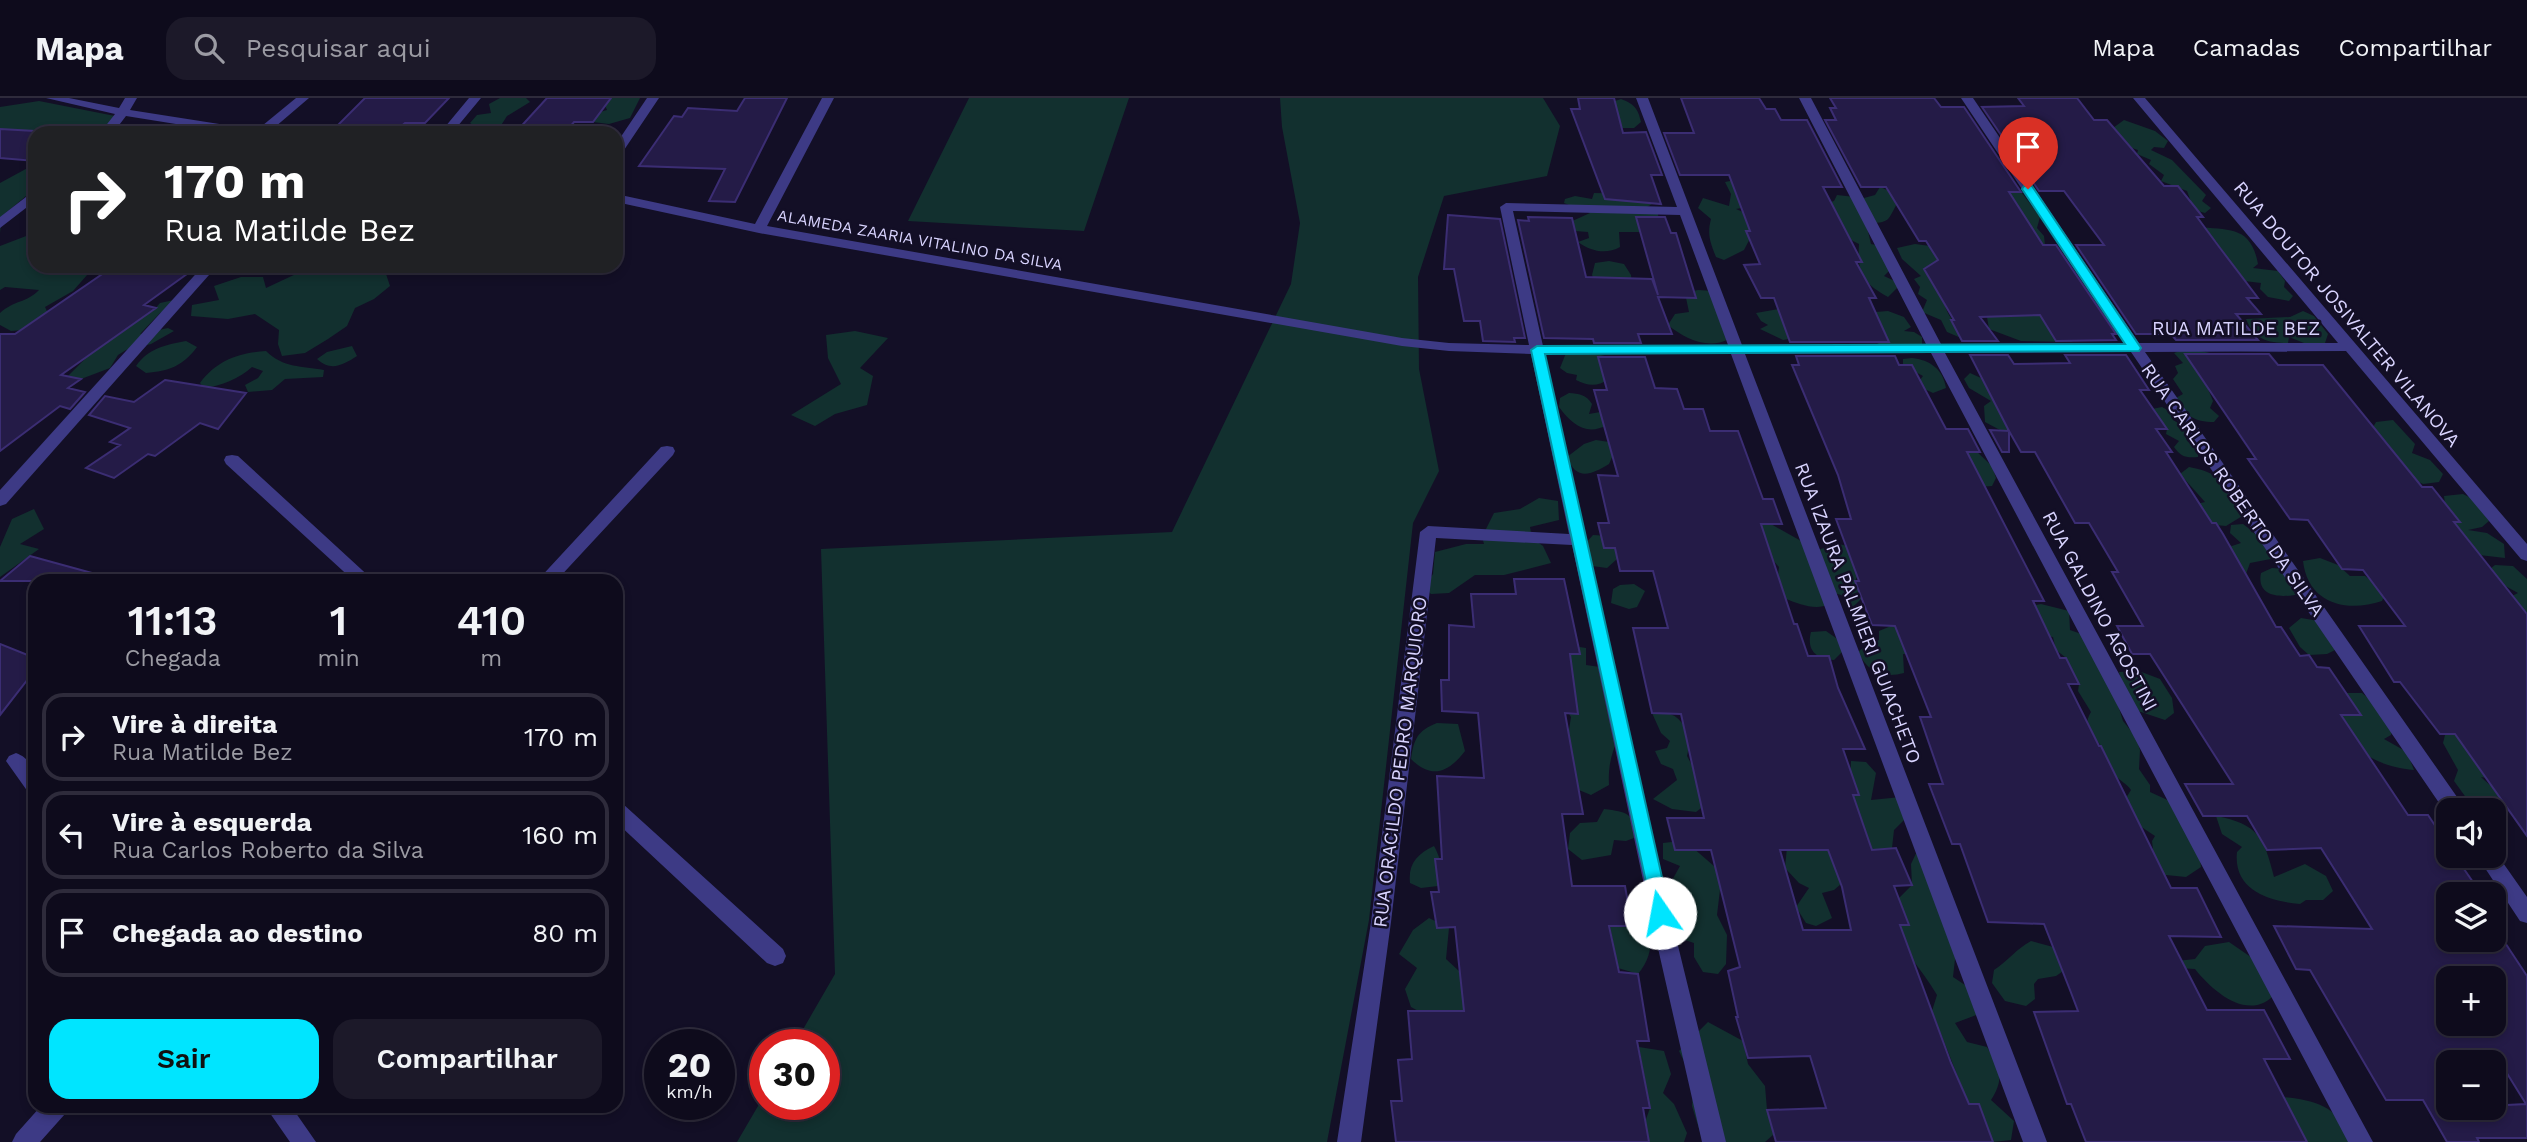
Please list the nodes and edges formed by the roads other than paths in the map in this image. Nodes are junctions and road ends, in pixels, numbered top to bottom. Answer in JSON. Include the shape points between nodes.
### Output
{"nodes":[{"id":1,"x":52,"y":98,"type":"edge"},
{"id":2,"x":131,"y":98,"type":"edge"},
{"id":3,"x":303,"y":98,"type":"edge"},
{"id":4,"x":475,"y":98,"type":"edge"},
{"id":5,"x":653,"y":98,"type":"edge"},
{"id":6,"x":828,"y":98,"type":"edge"},
{"id":7,"x":1643,"y":98,"type":"edge"},
{"id":8,"x":1805,"y":98,"type":"edge"},
{"id":9,"x":1966,"y":98,"type":"edge"},
{"id":10,"x":2138,"y":98,"type":"edge"},
{"id":11,"x":121,"y":112,"type":"junction"},
{"id":12,"x":112,"y":126,"type":"edge"},
{"id":13,"x":210,"y":126,"type":"edge"},
{"id":14,"x":269,"y":126,"type":"edge"},
{"id":15,"x":452,"y":126,"type":"edge"},
{"id":16,"x":623,"y":143,"type":"edge"},
{"id":17,"x":28,"y":200,"type":"edge"},
{"id":18,"x":623,"y":200,"type":"edge"},
{"id":19,"x":1685,"y":211,"type":"junction"},
{"id":20,"x":0,"y":224,"type":"edge"},
{"id":21,"x":759,"y":229,"type":"junction"},
{"id":22,"x":204,"y":273,"type":"edge"},
{"id":23,"x":2347,"y":347,"type":"junction"},
{"id":24,"x":2135,"y":348,"type":"junction"},
{"id":25,"x":1737,"y":349,"type":"junction"},
{"id":26,"x":1936,"y":349,"type":"junction"},
{"id":27,"x":1537,"y":350,"type":"junction"},
{"id":28,"x":667,"y":451,"type":"dead end"},
{"id":29,"x":232,"y":460,"type":"dead end"},
{"id":30,"x":0,"y":500,"type":"edge"},
{"id":31,"x":1578,"y":540,"type":"junction"},
{"id":32,"x":2527,"y":555,"type":"edge"},
{"id":33,"x":357,"y":574,"type":"edge"},
{"id":34,"x":552,"y":574,"type":"edge"},
{"id":35,"x":16,"y":761,"type":"dead end"},
{"id":36,"x":28,"y":777,"type":"edge"},
{"id":37,"x":2447,"y":798,"type":"edge"},
{"id":38,"x":623,"y":816,"type":"edge"},
{"id":39,"x":2495,"y":868,"type":"edge"},
{"id":40,"x":2527,"y":914,"type":"edge"},
{"id":41,"x":775,"y":956,"type":"dead end"},
{"id":42,"x":51,"y":1113,"type":"edge"},
{"id":43,"x":282,"y":1113,"type":"edge"},
{"id":44,"x":24,"y":1142,"type":"edge"},
{"id":45,"x":304,"y":1142,"type":"edge"},
{"id":46,"x":1349,"y":1142,"type":"edge"},
{"id":47,"x":1714,"y":1142,"type":"edge"},
{"id":48,"x":2035,"y":1142,"type":"edge"},
{"id":49,"x":2361,"y":1142,"type":"edge"}],
"edges":[{"from":1,"to":11,"type":"street"},
{"from":2,"to":11,"type":"street"},
{"from":3,"to":14,"type":"street"},
{"from":4,"to":15,"type":"street"},
{"from":5,"to":16,"type":"street"},
{"from":6,"to":21,"type":"street"},
{"from":7,"to":19,"type":"street","name":"RUA IZAURA PALMIERI GUIACHETO"},
{"from":8,"to":26,"type":"street","name":"RUA GALDINO AGOSTINI"},
{"from":9,"to":24,"type":"street","name":"RUA CARLOS ROBERTO DA SILVA"},
{"from":10,"to":23,"type":"street","name":"RUA DOUTOR JOSIVALTER VILANOVA"},
{"from":11,"to":12,"type":"street"},
{"from":11,"to":13,"type":"street"},
{"from":17,"to":20,"type":"street"},
{"from":18,"to":21,"type":"street","name":"ALAMEDA ZAARIA VITALINO DA SILVA"},
{"from":19,"to":25,"type":"street","name":"RUA IZAURA PALMIERI GUIACHETO"},
{"from":19,"to":27,"type":"street","via":[[1506,207]]},
{"from":21,"to":27,"type":"street","name":"ALAMEDA ZAARIA VITALINO DA SILVA","via":[[1402,342]]},
{"from":22,"to":30,"type":"street"},
{"from":23,"to":24,"type":"street","name":"RUA MATILDE BEZ"},
{"from":23,"to":32,"type":"street","name":"RUA DOUTOR JOSIVALTER VILANOVA"},
{"from":24,"to":26,"type":"street","name":"RUA MATILDE BEZ"},
{"from":24,"to":37,"type":"street","name":"RUA CARLOS ROBERTO DA SILVA"},
{"from":25,"to":26,"type":"street","name":"RUA MATILDE BEZ"},
{"from":25,"to":27,"type":"street","name":"RUA MATILDE BEZ"},
{"from":25,"to":48,"type":"street","name":"RUA IZAURA PALMIERI GUIACHETO"},
{"from":26,"to":49,"type":"street","name":"RUA GALDINO AGOSTINI"},
{"from":27,"to":31,"type":"street"},
{"from":28,"to":34,"type":"street"},
{"from":29,"to":33,"type":"street"},
{"from":31,"to":46,"type":"street","name":"RUA ORACILDO PEDRO MARQUIORO","via":[[1427,532],[1381,922]]},
{"from":31,"to":47,"type":"street"},
{"from":35,"to":36,"type":"street"},
{"from":38,"to":41,"type":"street"},
{"from":39,"to":40,"type":"street"},
{"from":42,"to":44,"type":"street"},
{"from":43,"to":45,"type":"street"}]}
